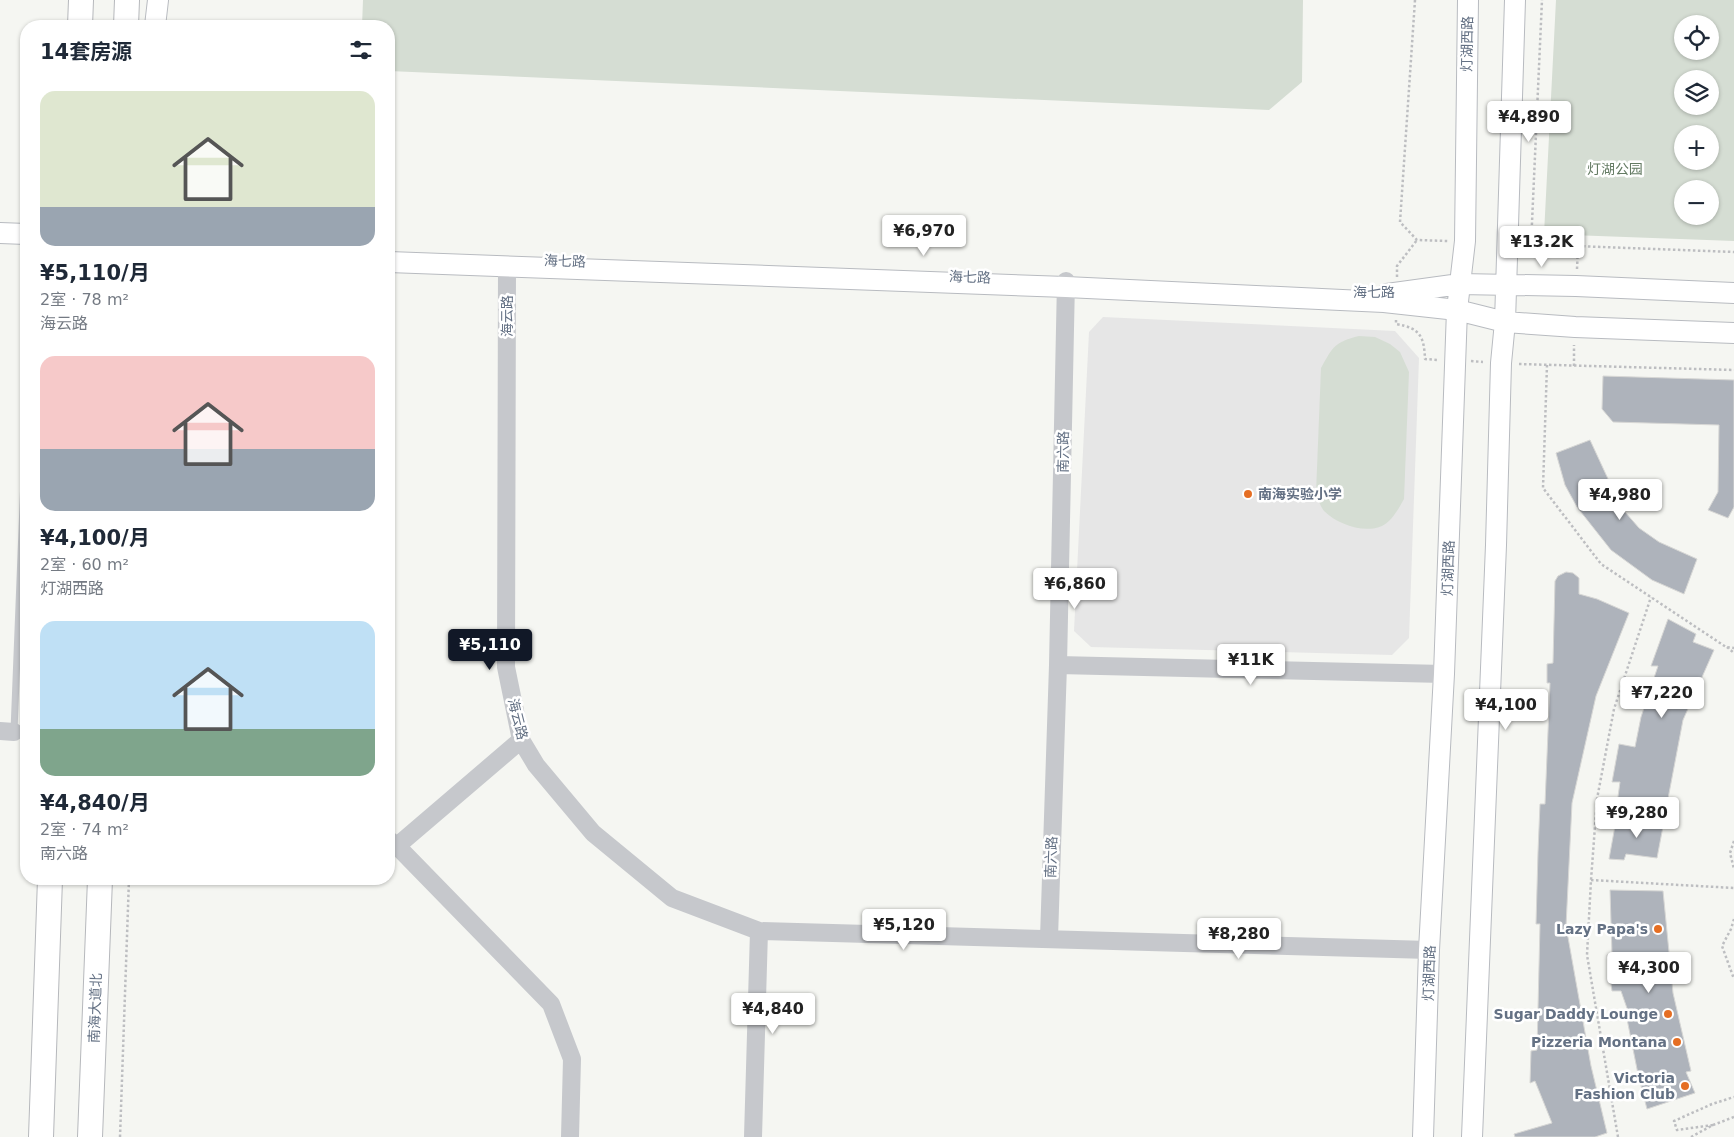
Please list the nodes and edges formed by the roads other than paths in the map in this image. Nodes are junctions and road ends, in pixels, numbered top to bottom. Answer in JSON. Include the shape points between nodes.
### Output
{"nodes":[{"id":1,"x":81,"y":0,"type":"edge"},
{"id":2,"x":127,"y":0,"type":"edge"},
{"id":3,"x":158,"y":0,"type":"edge"},
{"id":4,"x":1468,"y":0,"type":"edge"},
{"id":5,"x":1515,"y":0,"type":"edge"},
{"id":6,"x":80,"y":20,"type":"edge"},
{"id":7,"x":126,"y":20,"type":"edge"},
{"id":8,"x":156,"y":20,"type":"edge"},
{"id":9,"x":0,"y":233,"type":"edge"},
{"id":10,"x":20,"y":234,"type":"edge"},
{"id":11,"x":0,"y":245,"type":"edge"},
{"id":12,"x":20,"y":246,"type":"edge"},
{"id":13,"x":395,"y":254,"type":"edge"},
{"id":14,"x":395,"y":262,"type":"edge"},
{"id":15,"x":507,"y":266,"type":"junction"},
{"id":16,"x":1066,"y":284,"type":"junction"},
{"id":17,"x":1460,"y":284,"type":"junction"},
{"id":18,"x":1506,"y":285,"type":"junction"},
{"id":19,"x":1734,"y":293,"type":"edge"},
{"id":20,"x":1396,"y":298,"type":"junction"},
{"id":21,"x":1457,"y":310,"type":"junction"},
{"id":22,"x":1505,"y":322,"type":"junction"},
{"id":23,"x":1734,"y":333,"type":"edge"},
{"id":24,"x":20,"y":531,"type":"edge"},
{"id":25,"x":1058,"y":665,"type":"junction"},
{"id":26,"x":1444,"y":674,"type":"junction"},
{"id":27,"x":7,"y":732,"type":"edge"},
{"id":28,"x":521,"y":740,"type":"junction"},
{"id":29,"x":395,"y":841,"type":"edge"},
{"id":30,"x":395,"y":845,"type":"edge"},
{"id":31,"x":50,"y":885,"type":"edge"},
{"id":32,"x":100,"y":885,"type":"edge"},
{"id":33,"x":760,"y":931,"type":"junction"},
{"id":34,"x":1049,"y":938,"type":"junction"},
{"id":35,"x":1429,"y":950,"type":"junction"},
{"id":36,"x":41,"y":1137,"type":"edge"},
{"id":37,"x":90,"y":1137,"type":"edge"},
{"id":38,"x":570,"y":1137,"type":"edge"},
{"id":39,"x":753,"y":1137,"type":"edge"},
{"id":40,"x":1423,"y":1137,"type":"edge"},
{"id":41,"x":1472,"y":1137,"type":"edge"}],
"edges":[{"from":1,"to":6,"type":"highway"},
{"from":2,"to":7,"type":"highway"},
{"from":3,"to":8,"type":"main road"},
{"from":4,"to":17,"type":"main road","name":"灯湖西路","via":[[1465,241]]},
{"from":5,"to":18,"type":"main road"},
{"from":9,"to":10,"type":"main road"},
{"from":11,"to":12,"type":"main road"},
{"from":13,"to":16,"type":"main road","name":"海七路"},
{"from":14,"to":15,"type":"main road","name":"海七路"},
{"from":15,"to":16,"type":"main road","name":"海七路"},
{"from":15,"to":28,"type":"street","name":"海云路","via":[[506,667]]},
{"from":16,"to":20,"type":"main road","name":"海七路"},
{"from":16,"to":25,"type":"street","name":"南六路"},
{"from":17,"to":18,"type":"main road","name":"海七路"},
{"from":17,"to":20,"type":"main road","name":"海七路"},
{"from":17,"to":21,"type":"main road","name":"灯湖西路"},
{"from":18,"to":19,"type":"main road","name":"海七路"},
{"from":18,"to":22,"type":"main road"},
{"from":20,"to":21,"type":"main road","name":"海七路"},
{"from":21,"to":22,"type":"main road","name":"海七路"},
{"from":21,"to":26,"type":"main road","name":"灯湖西路"},
{"from":22,"to":23,"type":"main road","name":"海七路"},
{"from":22,"to":41,"type":"main road"},
{"from":24,"to":27,"type":"lane"},
{"from":25,"to":26,"type":"street"},
{"from":25,"to":34,"type":"street","name":"南六路"},
{"from":26,"to":35,"type":"main road","name":"灯湖西路"},
{"from":28,"to":29,"type":"street"},
{"from":28,"to":33,"type":"street","name":"海云路","via":[[536,765],[593,833],[672,898]]},
{"from":30,"to":38,"type":"street","via":[[551,1004],[572,1059]]},
{"from":31,"to":36,"type":"highway"},
{"from":32,"to":37,"type":"highway","name":"南海大道北"},
{"from":33,"to":34,"type":"street"},
{"from":33,"to":39,"type":"street"},
{"from":34,"to":35,"type":"street"},
{"from":35,"to":40,"type":"main road","name":"灯湖西路"}]}
